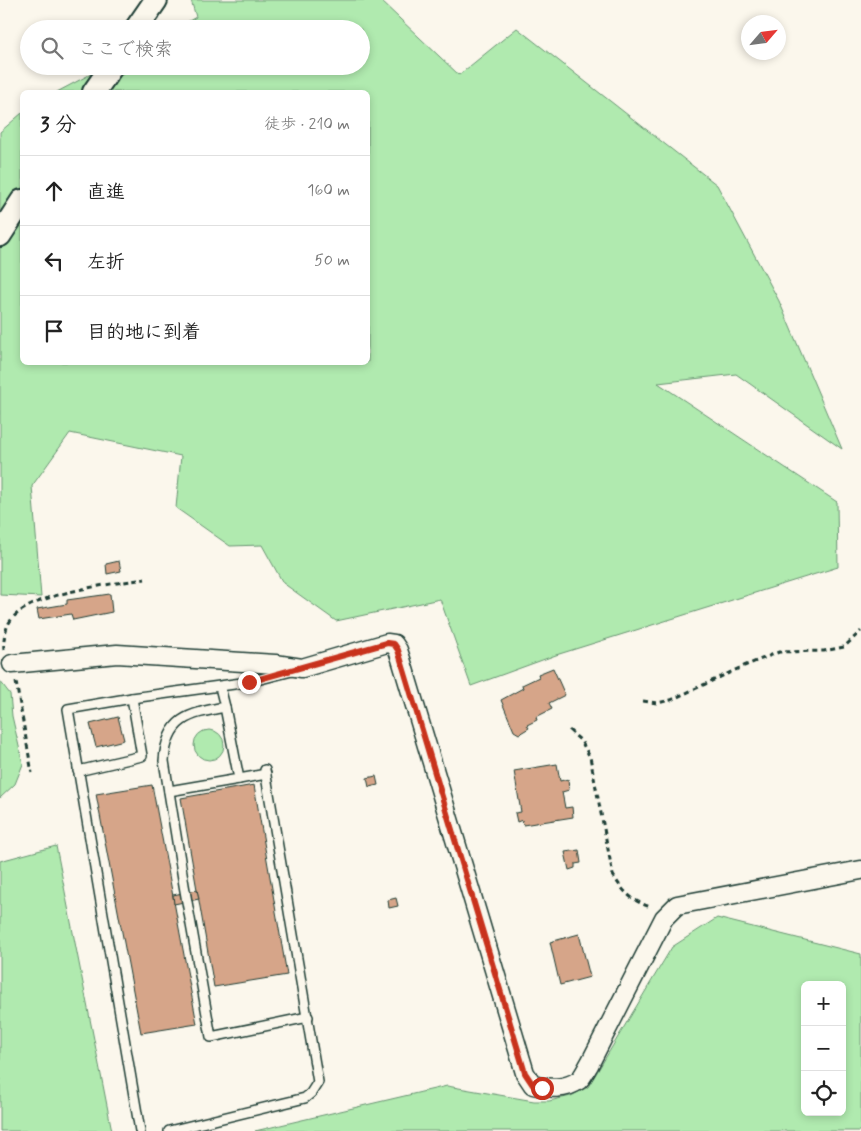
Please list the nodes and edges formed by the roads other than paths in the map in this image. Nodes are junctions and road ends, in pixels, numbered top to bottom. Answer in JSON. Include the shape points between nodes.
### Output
{"nodes":[{"id":1,"x":156,"y":0,"type":"edge"},
{"id":2,"x":142,"y":20,"type":"edge"},
{"id":3,"x":106,"y":75,"type":"edge"},
{"id":4,"x":95,"y":90,"type":"edge"},
{"id":5,"x":20,"y":205,"type":"edge"},
{"id":6,"x":0,"y":235,"type":"edge"},
{"id":7,"x":8,"y":659,"type":"road end"},
{"id":8,"x":302,"y":668,"type":"junction"},
{"id":9,"x":220,"y":687,"type":"junction"},
{"id":10,"x":132,"y":698,"type":"junction"},
{"id":11,"x":225,"y":707,"type":"junction"},
{"id":12,"x":78,"y":771,"type":"junction"},
{"id":13,"x":239,"y":779,"type":"junction"},
{"id":14,"x":169,"y":792,"type":"junction"},
{"id":15,"x":861,"y":870,"type":"edge"},
{"id":16,"x":308,"y":1017,"type":"junction"},
{"id":17,"x":140,"y":1131,"type":"edge"},
{"id":18,"x":169,"y":1131,"type":"edge"}],
"edges":[{"from":1,"to":2,"type":"street"},
{"from":3,"to":4,"type":"street"},
{"from":5,"to":6,"type":"street"},
{"from":7,"to":8,"type":"street","via":[[118,654]]},
{"from":8,"to":9,"type":"lane","via":[[253,682]]},
{"from":8,"to":15,"type":"street","via":[[387,643],[394,644],[398,650],[525,1073],[533,1085],[555,1088],[580,1080],[664,918],[677,905]]},
{"from":9,"to":10,"type":"lane"},
{"from":9,"to":11,"type":"lane"},
{"from":10,"to":12,"type":"lane","via":[[142,756]]},
{"from":10,"to":12,"type":"lane","via":[[68,709]]},
{"from":11,"to":13,"type":"lane"},
{"from":11,"to":14,"type":"lane","via":[[197,712],[183,718],[173,729],[164,761]]},
{"from":12,"to":17,"type":"lane"},
{"from":13,"to":14,"type":"lane"},
{"from":13,"to":16,"type":"lane","via":[[266,772]]},
{"from":14,"to":16,"type":"lane","via":[[211,1037]]},
{"from":16,"to":18,"type":"lane","via":[[318,1082],[305,1098]]}]}
